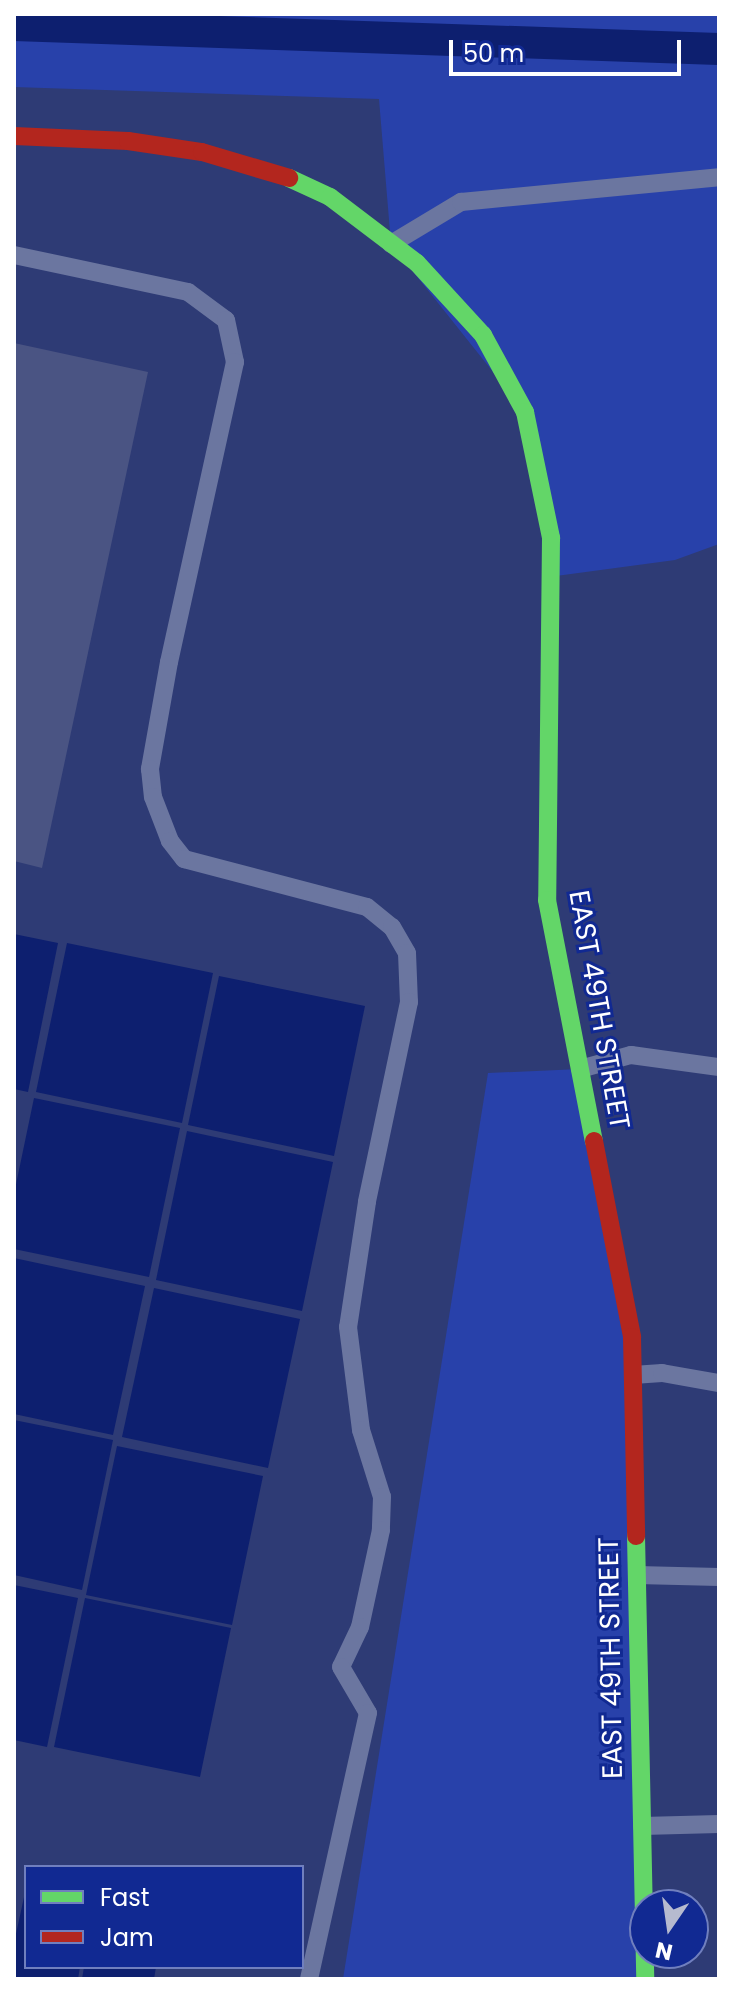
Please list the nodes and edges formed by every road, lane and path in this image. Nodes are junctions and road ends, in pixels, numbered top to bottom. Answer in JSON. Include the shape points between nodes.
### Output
{"nodes":[{"id":1,"x":14,"y":136,"type":"edge"},
{"id":2,"x":719,"y":177,"type":"edge"},
{"id":3,"x":391,"y":244,"type":"junction"},
{"id":4,"x":14,"y":255,"type":"edge"},
{"id":5,"x":719,"y":1067,"type":"edge"},
{"id":6,"x":580,"y":1069,"type":"junction"},
{"id":7,"x":633,"y":1375,"type":"junction"},
{"id":8,"x":719,"y":1383,"type":"edge"},
{"id":9,"x":637,"y":1575,"type":"junction"},
{"id":10,"x":719,"y":1577,"type":"edge"},
{"id":11,"x":719,"y":1824,"type":"edge"},
{"id":12,"x":642,"y":1826,"type":"junction"},
{"id":13,"x":309,"y":1979,"type":"edge"},
{"id":14,"x":645,"y":1979,"type":"edge"}],
"edges":[{"from":1,"to":3,"type":"street","name":"EAST 49TH STREET","via":[[128,141],[265,167],[330,197]]},
{"from":2,"to":3,"type":"lane","via":[[461,202]]},
{"from":3,"to":6,"type":"street","name":"EAST 49TH STREET","via":[[417,263],[483,335],[525,412],[551,551],[547,900]]},
{"from":4,"to":13,"type":"lane","via":[[188,292],[226,320],[235,362],[169,662],[150,769],[153,797],[170,841],[184,859],[367,907],[392,927],[407,953],[409,1002],[367,1202],[348,1327],[361,1430],[382,1497],[381,1530],[360,1627],[341,1667],[368,1713]]},
{"from":5,"to":6,"type":"lane","via":[[631,1055]]},
{"from":6,"to":7,"type":"street","name":"EAST 49TH STREET","via":[[632,1337]]},
{"from":7,"to":8,"type":"lane","via":[[662,1373]]},
{"from":7,"to":9,"type":"street","name":"EAST 49TH STREET"},
{"from":9,"to":10,"type":"lane"},
{"from":9,"to":12,"type":"street","name":"EAST 49TH STREET"},
{"from":11,"to":12,"type":"lane"},
{"from":12,"to":14,"type":"street","name":"EAST 49TH STREET"}]}
